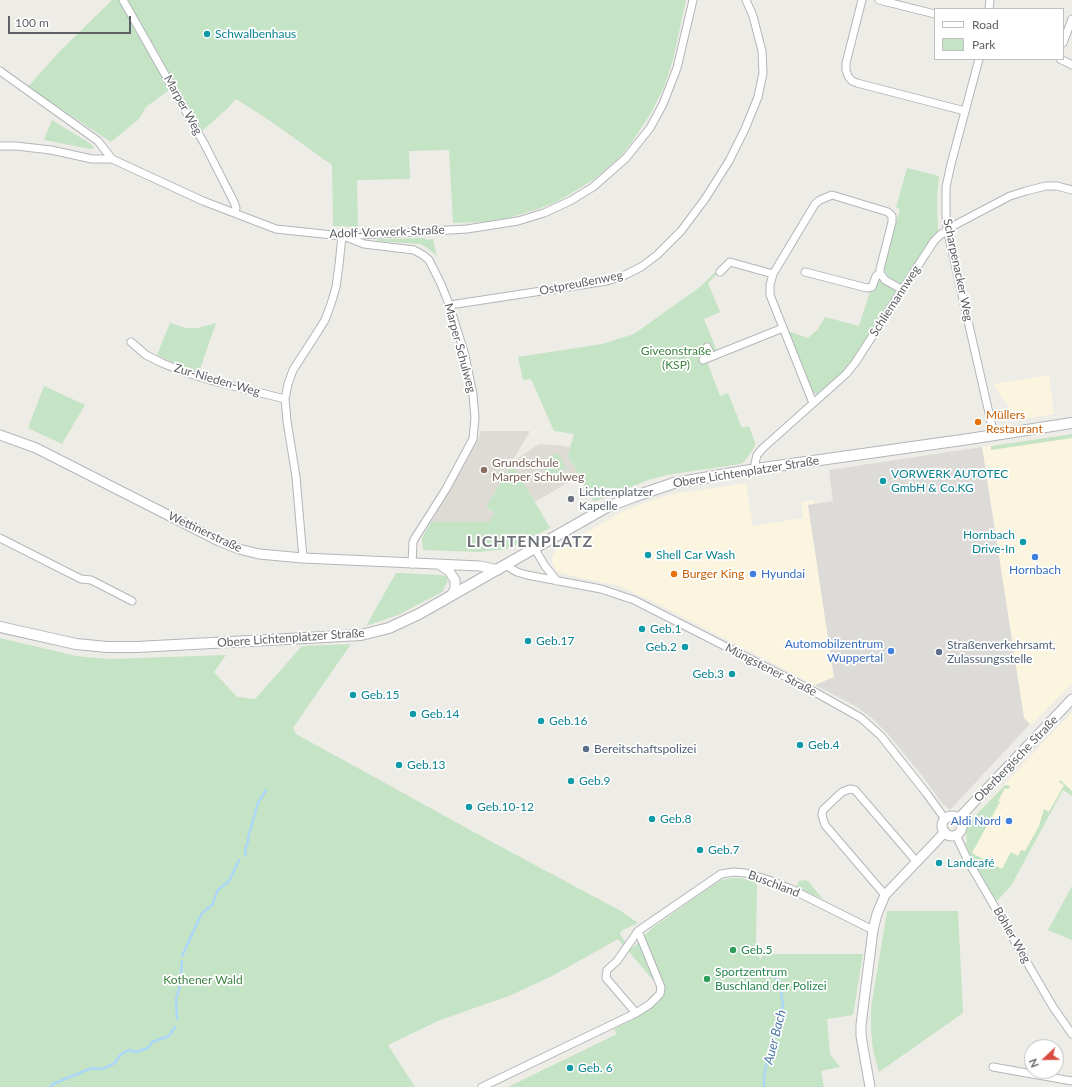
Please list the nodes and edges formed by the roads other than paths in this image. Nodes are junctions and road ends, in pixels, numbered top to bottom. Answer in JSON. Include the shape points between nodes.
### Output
{"nodes":[{"id":1,"x":123,"y":0,"type":"edge"},
{"id":2,"x":694,"y":0,"type":"edge"},
{"id":3,"x":746,"y":0,"type":"edge"},
{"id":4,"x":862,"y":0,"type":"edge"},
{"id":5,"x":879,"y":0,"type":"edge"},
{"id":6,"x":934,"y":14,"type":"edge"},
{"id":7,"x":1072,"y":19,"type":"edge"},
{"id":8,"x":1064,"y":40,"type":"edge"},
{"id":9,"x":979,"y":60,"type":"edge"},
{"id":10,"x":1062,"y":60,"type":"edge"},
{"id":11,"x":1072,"y":65,"type":"edge"},
{"id":12,"x":0,"y":71,"type":"edge"},
{"id":13,"x":965,"y":111,"type":"junction"},
{"id":14,"x":0,"y":146,"type":"edge"},
{"id":15,"x":112,"y":159,"type":"junction"},
{"id":16,"x":1072,"y":190,"type":"edge"},
{"id":17,"x":235,"y":213,"type":"junction"},
{"id":18,"x":947,"y":230,"type":"junction"},
{"id":19,"x":342,"y":236,"type":"junction"},
{"id":20,"x":720,"y":272,"type":"dead end"},
{"id":21,"x":805,"y":272,"type":"dead end"},
{"id":22,"x":880,"y":273,"type":"junction"},
{"id":23,"x":773,"y":274,"type":"junction"},
{"id":24,"x":903,"y":290,"type":"junction"},
{"id":25,"x":450,"y":305,"type":"junction"},
{"id":26,"x":783,"y":328,"type":"junction"},
{"id":27,"x":130,"y":342,"type":"dead end"},
{"id":28,"x":707,"y":347,"type":"dead end"},
{"id":29,"x":711,"y":356,"type":"junction"},
{"id":30,"x":703,"y":360,"type":"dead end"},
{"id":31,"x":285,"y":399,"type":"junction"},
{"id":32,"x":813,"y":403,"type":"junction"},
{"id":33,"x":1072,"y":423,"type":"edge"},
{"id":34,"x":0,"y":435,"type":"edge"},
{"id":35,"x":994,"y":435,"type":"junction"},
{"id":36,"x":756,"y":469,"type":"junction"},
{"id":37,"x":0,"y":538,"type":"edge"},
{"id":38,"x":535,"y":549,"type":"junction"},
{"id":39,"x":303,"y":558,"type":"junction"},
{"id":40,"x":412,"y":564,"type":"junction"},
{"id":41,"x":439,"y":564,"type":"junction"},
{"id":42,"x":502,"y":568,"type":"junction"},
{"id":43,"x":557,"y":581,"type":"junction"},
{"id":44,"x":451,"y":596,"type":"junction"},
{"id":45,"x":132,"y":601,"type":"dead end"},
{"id":46,"x":0,"y":627,"type":"edge"},
{"id":47,"x":1072,"y":698,"type":"edge"},
{"id":48,"x":959,"y":818,"type":"junction"},
{"id":49,"x":945,"y":819,"type":"junction"},
{"id":50,"x":945,"y":832,"type":"junction"},
{"id":51,"x":956,"y":834,"type":"junction"},
{"id":52,"x":916,"y":861,"type":"junction"},
{"id":53,"x":885,"y":895,"type":"junction"},
{"id":54,"x":638,"y":930,"type":"junction"},
{"id":55,"x":873,"y":930,"type":"junction"},
{"id":56,"x":636,"y":1012,"type":"junction"},
{"id":57,"x":1072,"y":1034,"type":"edge"},
{"id":58,"x":993,"y":1067,"type":"dead end"},
{"id":59,"x":1072,"y":1081,"type":"edge"},
{"id":60,"x":482,"y":1087,"type":"edge"},
{"id":61,"x":870,"y":1087,"type":"edge"}],
"edges":[{"from":1,"to":17,"type":"street","name":"Marper Weg","via":[[205,145],[234,202]]},
{"from":2,"to":19,"type":"street","name":"Adolf-Vorwerk-Straße","via":[[677,68],[663,104],[639,143],[593,187],[544,213],[518,221],[443,231]]},
{"from":3,"to":25,"type":"street","name":"Ostpreußenweg","via":[[759,33],[762,51],[763,73],[758,97],[729,161],[705,200],[662,251],[625,276],[607,281]]},
{"from":4,"to":13,"type":"street","via":[[846,63],[848,76],[852,81]]},
{"from":5,"to":6,"type":"street"},
{"from":7,"to":8,"type":"street"},
{"from":9,"to":13,"type":"street","name":"Scharpenacker Weg"},
{"from":10,"to":11,"type":"street"},
{"from":12,"to":15,"type":"street","name":"Adolf-Vorwerk-Straße","via":[[98,141]]},
{"from":13,"to":18,"type":"street","name":"Scharpenacker Weg","via":[[946,187]]},
{"from":14,"to":15,"type":"street","via":[[52,150],[92,159]]},
{"from":15,"to":17,"type":"street","name":"Adolf-Vorwerk-Straße"},
{"from":16,"to":18,"type":"street","name":"Schliemannweg","via":[[1046,186],[1010,196]]},
{"from":17,"to":19,"type":"street","name":"Adolf-Vorwerk-Straße","via":[[276,229]]},
{"from":18,"to":24,"type":"street","name":"Schliemannweg","via":[[934,241]]},
{"from":18,"to":35,"type":"street","name":"Scharpenacker Weg"},
{"from":19,"to":25,"type":"street","name":"Marper Schulweg","via":[[364,244],[414,250],[423,255],[429,260]]},
{"from":19,"to":31,"type":"street","via":[[336,287],[331,304],[325,320],[293,370]]},
{"from":20,"to":23,"type":"street","via":[[730,262]]},
{"from":21,"to":22,"type":"street","via":[[867,288],[872,287]]},
{"from":22,"to":23,"type":"street","via":[[892,216],[888,212],[832,195],[820,200],[811,208]]},
{"from":22,"to":24,"type":"street","via":[[885,280]]},
{"from":23,"to":26,"type":"street","via":[[770,295]]},
{"from":24,"to":32,"type":"street","name":"Schliemannweg","via":[[846,374]]},
{"from":25,"to":40,"type":"street","name":"Marper Schulweg","via":[[465,355],[474,398],[473,439],[413,542]]},
{"from":26,"to":29,"type":"street"},
{"from":26,"to":32,"type":"street"},
{"from":27,"to":31,"type":"street","name":"Zur-Nieden-Weg","via":[[162,363],[187,373]]},
{"from":28,"to":29,"type":"street"},
{"from":29,"to":30,"type":"street"},
{"from":31,"to":39,"type":"street","via":[[296,477]]},
{"from":32,"to":36,"type":"street","name":"Schliemannweg","via":[[757,455],[754,463]]},
{"from":33,"to":35,"type":"main road","name":"Obere Lichtenplatzer Straße"},
{"from":34,"to":39,"type":"street","name":"Wettinerstraße","via":[[36,448],[219,541],[258,554]]},
{"from":35,"to":36,"type":"main road","name":"Obere Lichtenplatzer Straße"},
{"from":36,"to":38,"type":"main road","name":"Obere Lichtenplatzer Straße","via":[[674,483],[632,497],[607,507]]},
{"from":37,"to":45,"type":"street","via":[[81,579],[91,580]]},
{"from":38,"to":42,"type":"main road","name":"Obere Lichtenplatzer Straße"},
{"from":38,"to":43,"type":"street","via":[[550,575]]},
{"from":39,"to":40,"type":"street","name":"Wettinerstraße"},
{"from":40,"to":41,"type":"street","name":"Wettinerstraße"},
{"from":41,"to":42,"type":"street","name":"Wettinerstraße"},
{"from":41,"to":44,"type":"street","via":[[449,571],[455,580],[455,589]]},
{"from":42,"to":43,"type":"street","name":"Müngstener Straße"},
{"from":42,"to":44,"type":"main road","name":"Obere Lichtenplatzer Straße"},
{"from":43,"to":49,"type":"street","name":"Müngstener Straße","via":[[601,589],[634,600],[861,718],[881,736]]},
{"from":44,"to":46,"type":"main road","name":"Obere Lichtenplatzer Straße","via":[[389,628],[359,636],[106,647],[76,644]]},
{"from":47,"to":48,"type":"street","name":"Oberbergische Straße"},
{"from":48,"to":49,"type":"street","via":[[952,816]]},
{"from":48,"to":51,"type":"street","via":[[962,828]]},
{"from":49,"to":50,"type":"street"},
{"from":50,"to":51,"type":"street"},
{"from":50,"to":52,"type":"street"},
{"from":51,"to":57,"type":"street","name":"Böhler Weg","via":[[968,861]]},
{"from":52,"to":53,"type":"street"},
{"from":52,"to":53,"type":"street","via":[[855,790],[842,792],[823,810],[825,825]]},
{"from":53,"to":55,"type":"street","via":[[876,914]]},
{"from":54,"to":55,"type":"street","name":"Buschland","via":[[721,874],[734,872],[754,875],[791,889]]},
{"from":54,"to":56,"type":"street","via":[[661,987],[657,998]]},
{"from":54,"to":56,"type":"street","name":"Buschland","via":[[617,961],[607,970],[606,978]]},
{"from":55,"to":61,"type":"street","via":[[861,1025]]},
{"from":56,"to":60,"type":"street"},
{"from":58,"to":59,"type":"street"}]}
